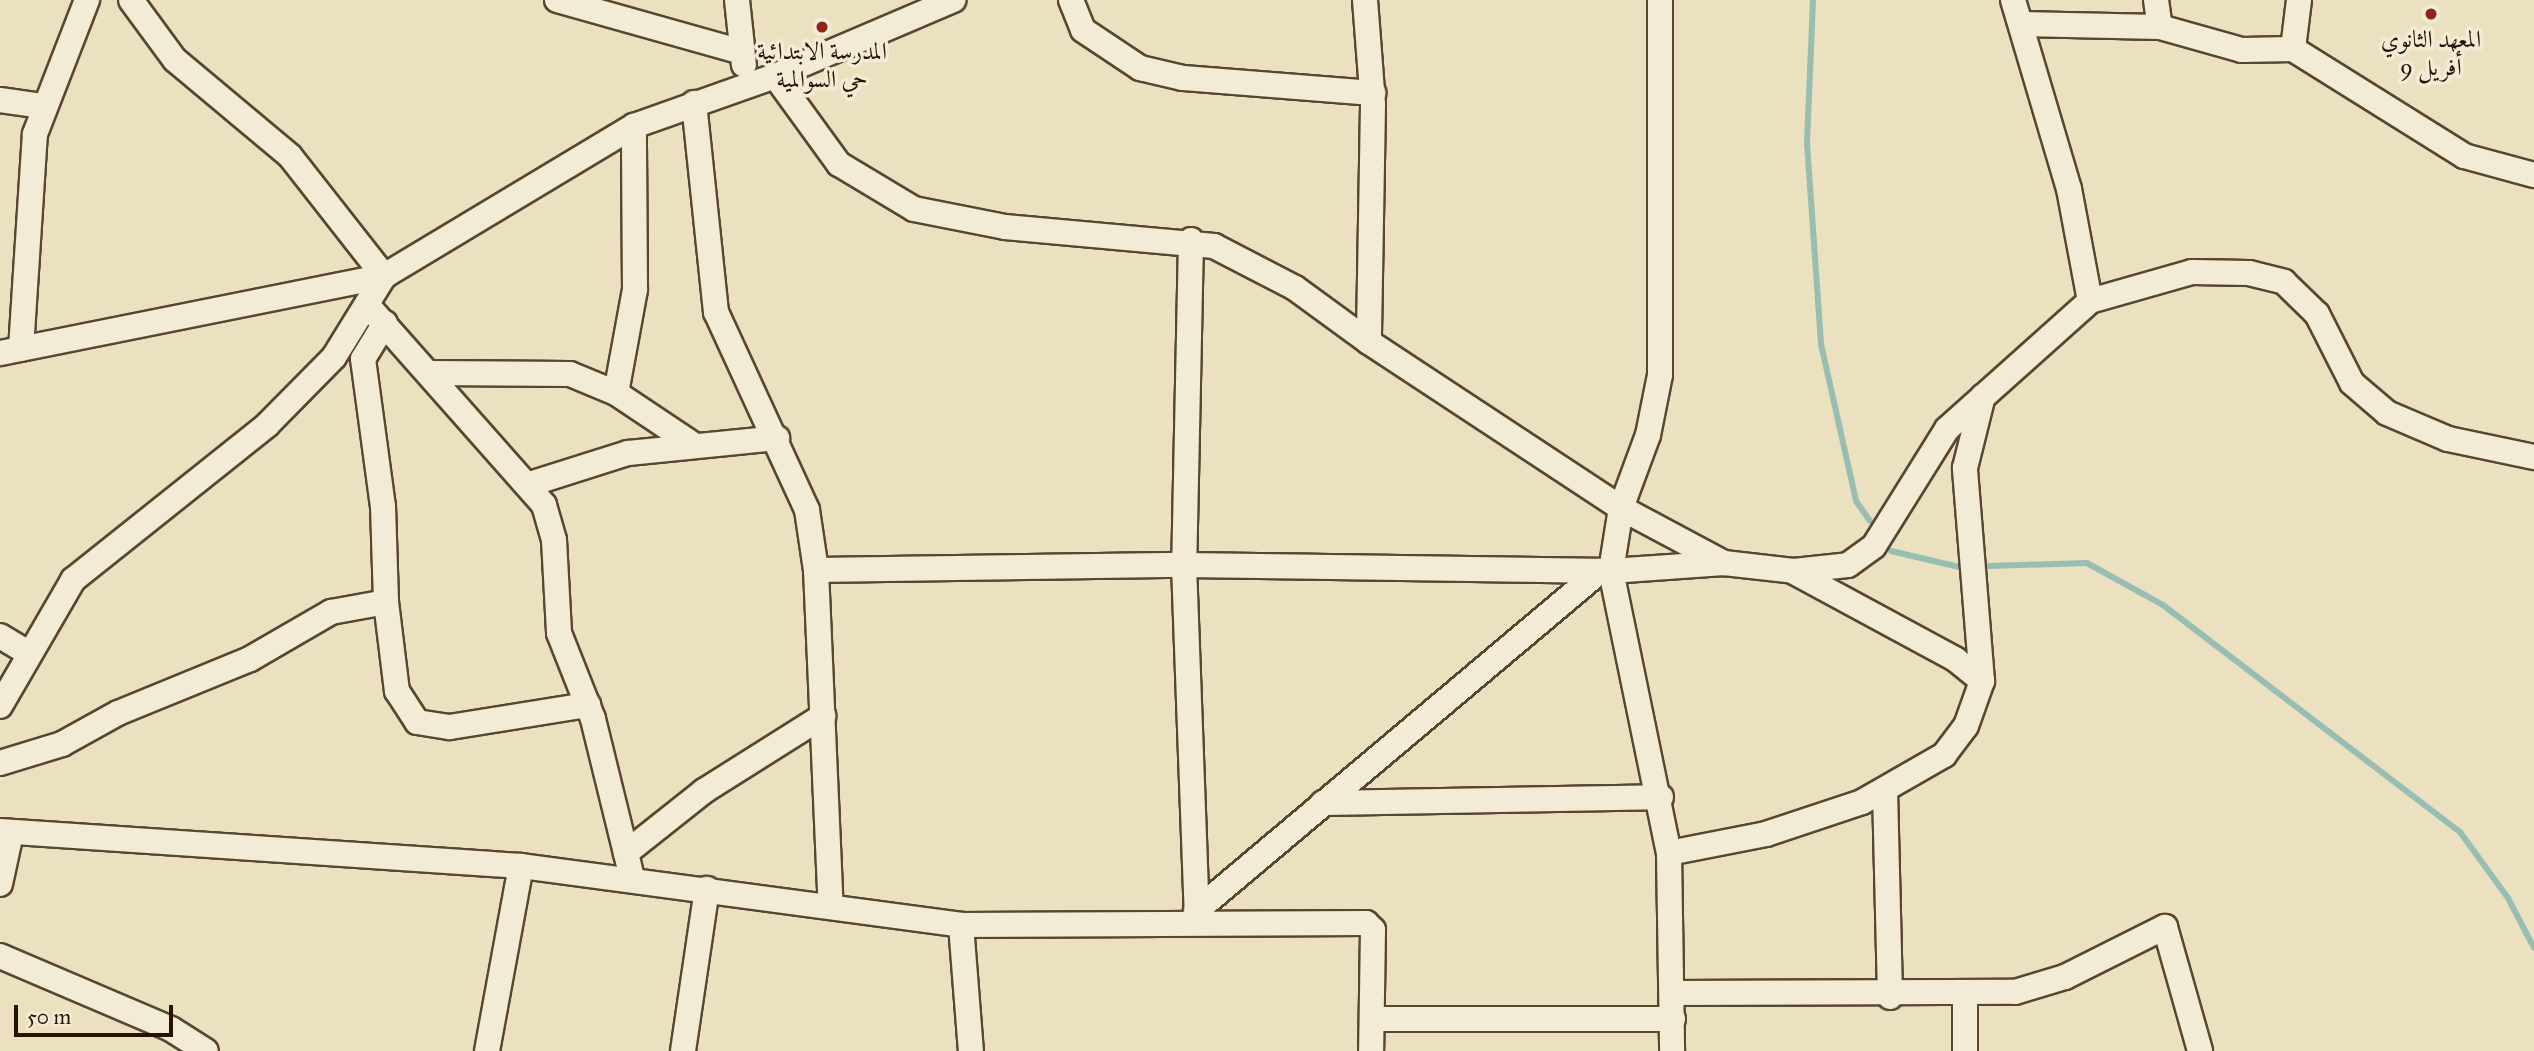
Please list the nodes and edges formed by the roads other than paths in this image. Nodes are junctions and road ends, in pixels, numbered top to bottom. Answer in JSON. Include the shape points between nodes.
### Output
{"nodes":[{"id":1,"x":87,"y":0,"type":"edge"},
{"id":2,"x":131,"y":0,"type":"edge"},
{"id":3,"x":557,"y":0,"type":"edge"},
{"id":4,"x":737,"y":0,"type":"edge"},
{"id":5,"x":953,"y":0,"type":"edge"},
{"id":6,"x":1071,"y":0,"type":"edge"},
{"id":7,"x":1365,"y":0,"type":"edge"},
{"id":8,"x":1660,"y":0,"type":"edge"},
{"id":9,"x":2013,"y":0,"type":"edge"},
{"id":10,"x":2156,"y":0,"type":"edge"},
{"id":11,"x":2299,"y":0,"type":"edge"},
{"id":12,"x":2021,"y":24,"type":"junction"},
{"id":13,"x":2160,"y":27,"type":"junction"},
{"id":14,"x":2293,"y":49,"type":"junction"},
{"id":15,"x":743,"y":52,"type":"junction"},
{"id":16,"x":775,"y":76,"type":"junction"},
{"id":17,"x":747,"y":86,"type":"junction"},
{"id":18,"x":1373,"y":93,"type":"junction"},
{"id":19,"x":0,"y":100,"type":"edge"},
{"id":20,"x":694,"y":103,"type":"junction"},
{"id":21,"x":42,"y":106,"type":"junction"},
{"id":22,"x":634,"y":126,"type":"junction"},
{"id":23,"x":2534,"y":175,"type":"edge"},
{"id":24,"x":1191,"y":240,"type":"junction"},
{"id":25,"x":384,"y":276,"type":"junction"},
{"id":26,"x":2090,"y":301,"type":"junction"},
{"id":27,"x":377,"y":315,"type":"junction"},
{"id":28,"x":1369,"y":342,"type":"junction"},
{"id":29,"x":10,"y":351,"type":"edge"},
{"id":30,"x":432,"y":373,"type":"junction"},
{"id":31,"x":1985,"y":390,"type":"junction"},
{"id":32,"x":616,"y":393,"type":"junction"},
{"id":33,"x":777,"y":438,"type":"junction"},
{"id":34,"x":694,"y":445,"type":"junction"},
{"id":35,"x":2534,"y":457,"type":"edge"},
{"id":36,"x":530,"y":484,"type":"junction"},
{"id":37,"x":1621,"y":508,"type":"junction"},
{"id":38,"x":1724,"y":564,"type":"junction"},
{"id":39,"x":1184,"y":565,"type":"junction"},
{"id":40,"x":816,"y":570,"type":"junction"},
{"id":41,"x":1606,"y":571,"type":"junction"},
{"id":42,"x":1794,"y":571,"type":"junction"},
{"id":43,"x":386,"y":602,"type":"junction"},
{"id":44,"x":0,"y":636,"type":"edge"},
{"id":45,"x":27,"y":652,"type":"junction"},
{"id":46,"x":1982,"y":681,"type":"junction"},
{"id":47,"x":588,"y":705,"type":"junction"},
{"id":48,"x":0,"y":706,"type":"edge"},
{"id":49,"x":823,"y":716,"type":"junction"},
{"id":50,"x":0,"y":762,"type":"edge"},
{"id":51,"x":1885,"y":790,"type":"junction"},
{"id":52,"x":1661,"y":797,"type":"junction"},
{"id":53,"x":1323,"y":803,"type":"junction"},
{"id":54,"x":5,"y":832,"type":"edge"},
{"id":55,"x":626,"y":853,"type":"junction"},
{"id":56,"x":1669,"y":853,"type":"junction"},
{"id":57,"x":521,"y":866,"type":"junction"},
{"id":58,"x":632,"y":878,"type":"junction"},
{"id":59,"x":0,"y":884,"type":"edge"},
{"id":60,"x":707,"y":889,"type":"junction"},
{"id":61,"x":831,"y":906,"type":"junction"},
{"id":62,"x":1196,"y":916,"type":"junction"},
{"id":63,"x":961,"y":925,"type":"junction"},
{"id":64,"x":0,"y":956,"type":"edge"},
{"id":65,"x":1672,"y":993,"type":"junction"},
{"id":66,"x":1890,"y":996,"type":"junction"},
{"id":67,"x":1965,"y":996,"type":"junction"},
{"id":68,"x":1371,"y":1019,"type":"junction"},
{"id":69,"x":1673,"y":1019,"type":"junction"},
{"id":70,"x":206,"y":1051,"type":"edge"},
{"id":71,"x":487,"y":1051,"type":"edge"},
{"id":72,"x":683,"y":1051,"type":"edge"},
{"id":73,"x":971,"y":1051,"type":"edge"},
{"id":74,"x":1371,"y":1051,"type":"edge"},
{"id":75,"x":1672,"y":1051,"type":"edge"},
{"id":76,"x":1965,"y":1051,"type":"edge"},
{"id":77,"x":2200,"y":1051,"type":"edge"}],
"edges":[{"from":1,"to":21,"type":"street"},
{"from":2,"to":25,"type":"street","via":[[174,61],[290,156]]},
{"from":3,"to":15,"type":"street"},
{"from":4,"to":15,"type":"street"},
{"from":5,"to":16,"type":"street"},
{"from":6,"to":18,"type":"street","via":[[1083,30],[1140,68],[1183,78]]},
{"from":7,"to":18,"type":"street"},
{"from":8,"to":37,"type":"street","via":[[1660,375],[1648,435]]},
{"from":9,"to":12,"type":"street"},
{"from":10,"to":13,"type":"street"},
{"from":11,"to":14,"type":"street"},
{"from":12,"to":13,"type":"street"},
{"from":12,"to":26,"type":"street","via":[[2069,189]]},
{"from":13,"to":14,"type":"street","via":[[2242,50]]},
{"from":14,"to":23,"type":"street","via":[[2465,156]]},
{"from":15,"to":17,"type":"street"},
{"from":16,"to":17,"type":"street"},
{"from":16,"to":24,"type":"street","via":[[839,164],[914,209],[1005,227]]},
{"from":17,"to":20,"type":"street"},
{"from":18,"to":28,"type":"street"},
{"from":19,"to":21,"type":"street"},
{"from":20,"to":22,"type":"street"},
{"from":20,"to":33,"type":"street","via":[[716,312]]},
{"from":21,"to":29,"type":"street"},
{"from":22,"to":25,"type":"street"},
{"from":22,"to":32,"type":"street","via":[[635,289]]},
{"from":24,"to":28,"type":"street","via":[[1256,265]]},
{"from":24,"to":39,"type":"street"},
{"from":25,"to":27,"type":"street"},
{"from":25,"to":29,"type":"street"},
{"from":26,"to":31,"type":"street"},
{"from":26,"to":35,"type":"street","via":[[2192,272],[2249,273],[2284,282],[2317,314],[2352,383],[2387,413],[2448,439]]},
{"from":27,"to":30,"type":"street"},
{"from":27,"to":43,"type":"street","via":[[363,359],[383,506]]},
{"from":27,"to":45,"type":"street","via":[[267,425],[73,580]]},
{"from":28,"to":37,"type":"street"},
{"from":30,"to":32,"type":"street","via":[[551,372]]},
{"from":30,"to":36,"type":"street"},
{"from":31,"to":42,"type":"street","via":[[1931,450],[1864,557]]},
{"from":31,"to":46,"type":"street","via":[[1969,440],[1964,496]]},
{"from":32,"to":34,"type":"street"},
{"from":33,"to":34,"type":"street"},
{"from":33,"to":40,"type":"street","via":[[807,510]]},
{"from":34,"to":36,"type":"street","via":[[628,453]]},
{"from":36,"to":47,"type":"street","via":[[552,524],[559,634]]},
{"from":37,"to":38,"type":"street"},
{"from":37,"to":41,"type":"street"},
{"from":38,"to":41,"type":"street"},
{"from":38,"to":42,"type":"street"},
{"from":39,"to":40,"type":"street"},
{"from":39,"to":41,"type":"street"},
{"from":39,"to":62,"type":"street"},
{"from":40,"to":49,"type":"street"},
{"from":41,"to":52,"type":"street"},
{"from":41,"to":53,"type":"street"},
{"from":42,"to":46,"type":"street","via":[[1955,659]]},
{"from":43,"to":47,"type":"street","via":[[397,691],[416,722],[450,727]]},
{"from":43,"to":50,"type":"street","via":[[331,612],[250,659],[118,713],[62,744]]},
{"from":44,"to":45,"type":"street"},
{"from":45,"to":48,"type":"street"},
{"from":46,"to":51,"type":"street","via":[[1977,706],[1944,755]]},
{"from":47,"to":55,"type":"street"},
{"from":49,"to":55,"type":"street","via":[[704,791]]},
{"from":49,"to":61,"type":"street"},
{"from":51,"to":56,"type":"street","via":[[1766,834]]},
{"from":51,"to":66,"type":"street"},
{"from":52,"to":53,"type":"street"},
{"from":52,"to":56,"type":"street"},
{"from":53,"to":62,"type":"street"},
{"from":54,"to":57,"type":"street"},
{"from":54,"to":59,"type":"street"},
{"from":55,"to":58,"type":"street"},
{"from":56,"to":65,"type":"street"},
{"from":57,"to":58,"type":"street"},
{"from":57,"to":71,"type":"street"},
{"from":58,"to":60,"type":"street"},
{"from":60,"to":61,"type":"street"},
{"from":60,"to":72,"type":"street"},
{"from":61,"to":63,"type":"street"},
{"from":62,"to":63,"type":"street"},
{"from":62,"to":68,"type":"street","via":[[1369,924]]},
{"from":63,"to":73,"type":"street"},
{"from":64,"to":70,"type":"street","via":[[171,1029]]},
{"from":65,"to":66,"type":"street"},
{"from":65,"to":69,"type":"street"},
{"from":66,"to":67,"type":"street"},
{"from":67,"to":76,"type":"street"},
{"from":67,"to":77,"type":"street","via":[[2040,986],[2165,927]]},
{"from":68,"to":69,"type":"street"},
{"from":68,"to":74,"type":"street"},
{"from":69,"to":75,"type":"street"}]}
